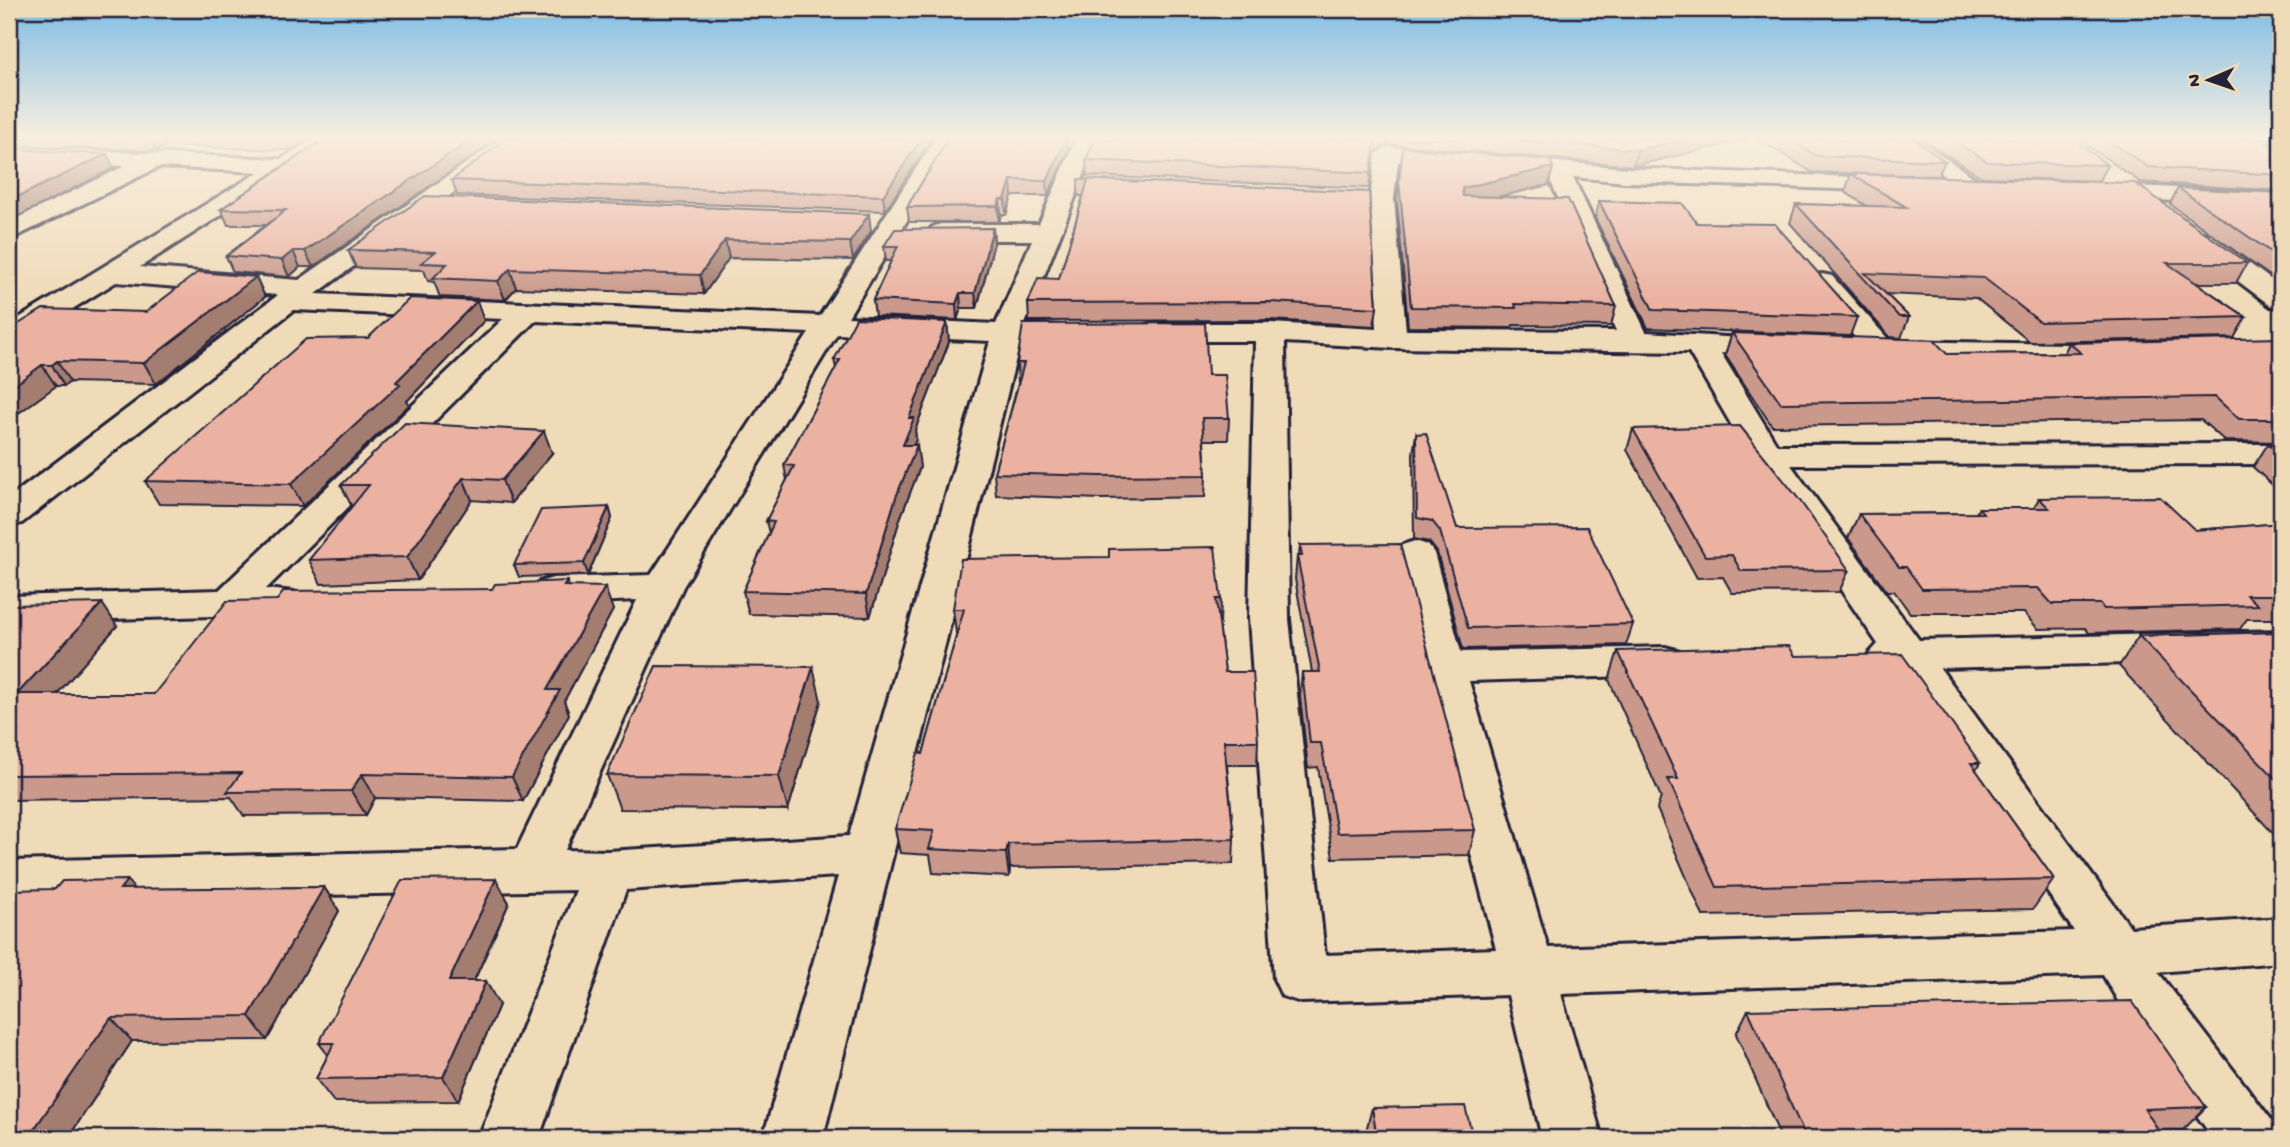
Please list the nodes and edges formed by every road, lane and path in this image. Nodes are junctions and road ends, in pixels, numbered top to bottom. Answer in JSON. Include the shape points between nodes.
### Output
{"nodes":[{"id":1,"x":2134,"y":192,"type":"edge"},
{"id":2,"x":90,"y":193,"type":"edge"},
{"id":3,"x":242,"y":193,"type":"edge"},
{"id":4,"x":441,"y":193,"type":"edge"},
{"id":5,"x":906,"y":193,"type":"edge"},
{"id":6,"x":1079,"y":193,"type":"edge"},
{"id":7,"x":1383,"y":193,"type":"edge"},
{"id":8,"x":1568,"y":193,"type":"edge"},
{"id":9,"x":2144,"y":193,"type":"edge"},
{"id":10,"x":1354,"y":198,"type":"edge"},
{"id":11,"x":1382,"y":199,"type":"junction"},
{"id":12,"x":2281,"y":200,"type":"edge"},
{"id":13,"x":425,"y":204,"type":"junction"},
{"id":14,"x":466,"y":205,"type":"edge"},
{"id":15,"x":882,"y":225,"type":"junction"},
{"id":16,"x":9,"y":232,"type":"edge"},
{"id":17,"x":1051,"y":232,"type":"junction"},
{"id":18,"x":1801,"y":259,"type":"edge"},
{"id":19,"x":110,"y":273,"type":"junction"},
{"id":20,"x":297,"y":295,"type":"junction"},
{"id":21,"x":2281,"y":300,"type":"edge"},
{"id":22,"x":527,"y":312,"type":"junction"},
{"id":23,"x":828,"y":326,"type":"junction"},
{"id":24,"x":1270,"y":332,"type":"junction"},
{"id":25,"x":1007,"y":333,"type":"junction"},
{"id":26,"x":9,"y":336,"type":"edge"},
{"id":27,"x":1392,"y":339,"type":"junction"},
{"id":28,"x":1635,"y":340,"type":"junction"},
{"id":29,"x":1700,"y":344,"type":"junction"},
{"id":30,"x":1882,"y":350,"type":"junction"},
{"id":31,"x":2101,"y":352,"type":"edge"},
{"id":32,"x":2281,"y":454,"type":"edge"},
{"id":33,"x":1766,"y":455,"type":"junction"},
{"id":34,"x":9,"y":515,"type":"edge"},
{"id":35,"x":1415,"y":553,"type":"dead end"},
{"id":36,"x":663,"y":587,"type":"junction"},
{"id":37,"x":523,"y":592,"type":"edge"},
{"id":38,"x":313,"y":600,"type":"edge"},
{"id":39,"x":229,"y":603,"type":"junction"},
{"id":40,"x":9,"y":609,"type":"edge"},
{"id":41,"x":2281,"y":645,"type":"edge"},
{"id":42,"x":1909,"y":655,"type":"junction"},
{"id":43,"x":1854,"y":656,"type":"edge"},
{"id":44,"x":1703,"y":660,"type":"edge"},
{"id":45,"x":1443,"y":667,"type":"junction"},
{"id":46,"x":868,"y":854,"type":"junction"},
{"id":47,"x":532,"y":869,"type":"junction"},
{"id":48,"x":608,"y":871,"type":"junction"},
{"id":49,"x":9,"y":881,"type":"edge"},
{"id":50,"x":2281,"y":940,"type":"edge"},
{"id":51,"x":2118,"y":952,"type":"junction"},
{"id":52,"x":1530,"y":972,"type":"junction"},
{"id":53,"x":509,"y":1138,"type":"edge"},
{"id":54,"x":793,"y":1138,"type":"edge"},
{"id":55,"x":1572,"y":1138,"type":"edge"},
{"id":56,"x":2249,"y":1138,"type":"edge"}],
"edges":[{"from":1,"to":21,"type":"street"},
{"from":2,"to":16,"type":"street"},
{"from":3,"to":19,"type":"street"},
{"from":4,"to":13,"type":"street"},
{"from":5,"to":15,"type":"street"},
{"from":6,"to":17,"type":"street"},
{"from":7,"to":11,"type":"street"},
{"from":8,"to":28,"type":"street"},
{"from":9,"to":12,"type":"street"},
{"from":10,"to":11,"type":"street"},
{"from":11,"to":27,"type":"street"},
{"from":13,"to":14,"type":"street"},
{"from":13,"to":20,"type":"street"},
{"from":15,"to":17,"type":"street"},
{"from":15,"to":23,"type":"street"},
{"from":17,"to":25,"type":"street"},
{"from":18,"to":30,"type":"street"},
{"from":19,"to":20,"type":"street"},
{"from":19,"to":26,"type":"street"},
{"from":20,"to":22,"type":"street"},
{"from":20,"to":34,"type":"street"},
{"from":22,"to":23,"type":"street"},
{"from":22,"to":39,"type":"street"},
{"from":23,"to":25,"type":"street"},
{"from":23,"to":36,"type":"street"},
{"from":24,"to":25,"type":"street"},
{"from":24,"to":27,"type":"street"},
{"from":24,"to":52,"type":"street","via":[[1269,619],[1301,979]]},
{"from":25,"to":46,"type":"street"},
{"from":27,"to":28,"type":"street"},
{"from":28,"to":29,"type":"street"},
{"from":29,"to":30,"type":"street"},
{"from":29,"to":33,"type":"street"},
{"from":30,"to":31,"type":"street"},
{"from":32,"to":33,"type":"street"},
{"from":33,"to":42,"type":"street"},
{"from":35,"to":45,"type":"street"},
{"from":36,"to":37,"type":"street"},
{"from":36,"to":47,"type":"street"},
{"from":38,"to":39,"type":"street"},
{"from":39,"to":40,"type":"street"},
{"from":41,"to":42,"type":"street"},
{"from":42,"to":43,"type":"street"},
{"from":42,"to":51,"type":"street"},
{"from":44,"to":45,"type":"street"},
{"from":45,"to":52,"type":"street"},
{"from":46,"to":48,"type":"street"},
{"from":46,"to":54,"type":"street"},
{"from":47,"to":48,"type":"street"},
{"from":47,"to":49,"type":"street"},
{"from":48,"to":53,"type":"street"},
{"from":50,"to":51,"type":"street"},
{"from":51,"to":52,"type":"street"},
{"from":51,"to":56,"type":"street","via":[[2151,1008]]},
{"from":52,"to":55,"type":"street"}]}
